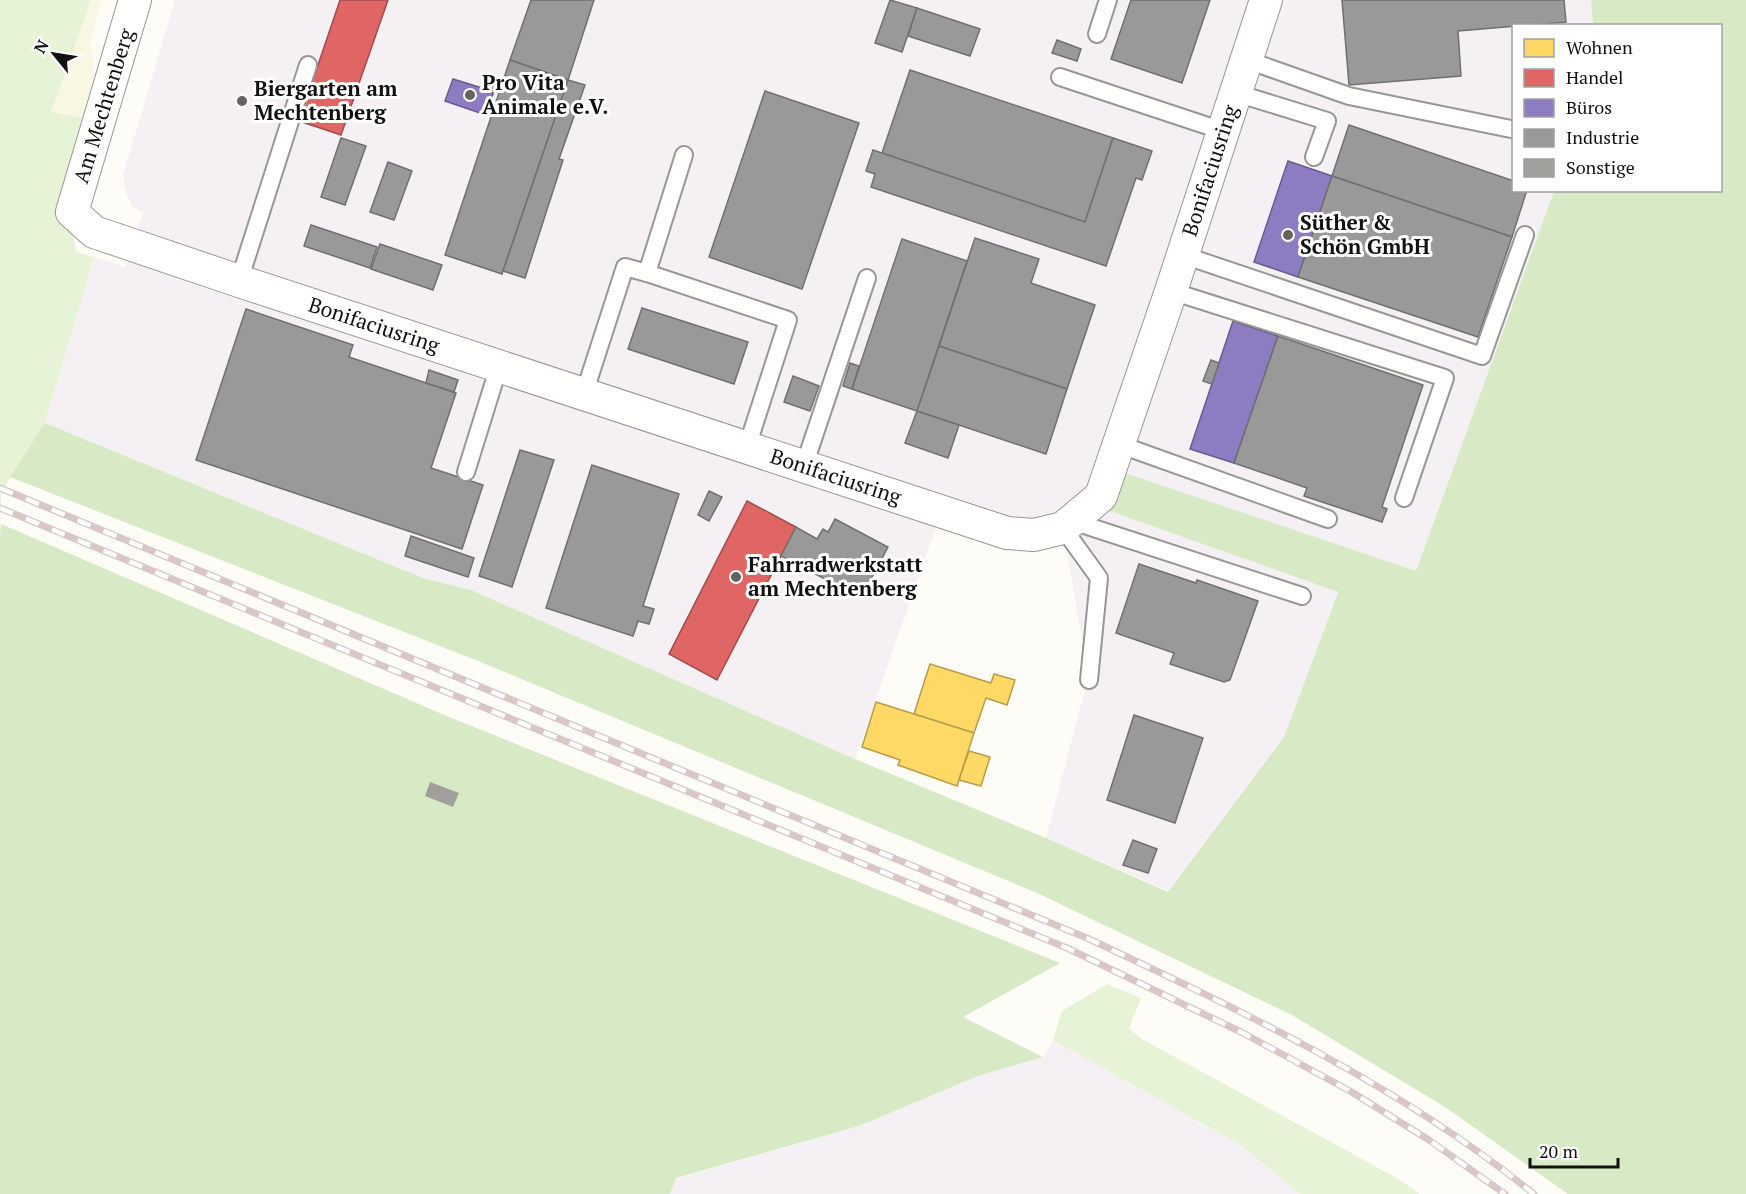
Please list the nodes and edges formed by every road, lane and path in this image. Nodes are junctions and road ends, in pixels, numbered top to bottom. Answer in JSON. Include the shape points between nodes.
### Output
{"nodes":[{"id":1,"x":135,"y":0,"type":"edge"},
{"id":2,"x":1108,"y":0,"type":"edge"},
{"id":3,"x":1266,"y":0,"type":"edge"},
{"id":4,"x":1097,"y":34,"type":"dead end"},
{"id":5,"x":1247,"y":60,"type":"junction"},
{"id":6,"x":308,"y":65,"type":"dead end"},
{"id":7,"x":1060,"y":77,"type":"dead end"},
{"id":8,"x":1236,"y":93,"type":"junction"},
{"id":9,"x":1511,"y":129,"type":"dead end"},
{"id":10,"x":1223,"y":131,"type":"junction"},
{"id":11,"x":684,"y":155,"type":"dead end"},
{"id":12,"x":1314,"y":157,"type":"dead end"},
{"id":13,"x":72,"y":212,"type":"joint"},
{"id":14,"x":1525,"y":235,"type":"dead end"},
{"id":15,"x":1183,"y":255,"type":"junction"},
{"id":16,"x":647,"y":273,"type":"junction"},
{"id":17,"x":867,"y":278,"type":"dead end"},
{"id":18,"x":239,"y":281,"type":"junction"},
{"id":19,"x":1171,"y":291,"type":"junction"},
{"id":20,"x":499,"y":366,"type":"junction"},
{"id":21,"x":584,"y":394,"type":"junction"},
{"id":22,"x":1118,"y":444,"type":"junction"},
{"id":23,"x":747,"y":447,"type":"junction"},
{"id":24,"x":804,"y":466,"type":"junction"},
{"id":25,"x":466,"y":472,"type":"dead end"},
{"id":26,"x":1404,"y":498,"type":"dead end"},
{"id":27,"x":1328,"y":519,"type":"dead end"},
{"id":28,"x":1068,"y":524,"type":"junction"},
{"id":29,"x":1302,"y":596,"type":"dead end"},
{"id":30,"x":1089,"y":680,"type":"dead end"}],
"edges":[{"from":1,"to":13,"type":"street","name":"Am Mechtenberg"},
{"from":2,"to":4,"type":"lane"},
{"from":3,"to":5,"type":"street","name":"Bonifaciusring"},
{"from":5,"to":8,"type":"street","name":"Bonifaciusring"},
{"from":5,"to":9,"type":"lane","via":[[1349,96]]},
{"from":6,"to":18,"type":"lane"},
{"from":7,"to":10,"type":"lane"},
{"from":8,"to":10,"type":"street","name":"Bonifaciusring"},
{"from":8,"to":12,"type":"lane","via":[[1327,121]]},
{"from":10,"to":15,"type":"street","name":"Bonifaciusring"},
{"from":11,"to":16,"type":"lane"},
{"from":13,"to":18,"type":"street","name":"Bonifaciusring","via":[[94,232]]},
{"from":14,"to":15,"type":"lane","via":[[1482,356]]},
{"from":15,"to":19,"type":"street","name":"Bonifaciusring"},
{"from":16,"to":21,"type":"lane","via":[[626,267]]},
{"from":16,"to":23,"type":"lane","via":[[788,320]]},
{"from":17,"to":24,"type":"lane"},
{"from":18,"to":20,"type":"street","name":"Bonifaciusring"},
{"from":19,"to":22,"type":"street","name":"Bonifaciusring"},
{"from":19,"to":26,"type":"lane","via":[[1445,378]]},
{"from":20,"to":21,"type":"street","name":"Bonifaciusring"},
{"from":20,"to":25,"type":"lane"},
{"from":21,"to":23,"type":"street","name":"Bonifaciusring"},
{"from":22,"to":27,"type":"lane"},
{"from":22,"to":28,"type":"street","name":"Bonifaciusring","via":[[1101,496]]},
{"from":23,"to":24,"type":"street","name":"Bonifaciusring"},
{"from":24,"to":28,"type":"street","name":"Bonifaciusring","via":[[1008,533],[1034,535]]},
{"from":28,"to":29,"type":"lane"},
{"from":28,"to":30,"type":"lane","via":[[1100,578]]}]}
